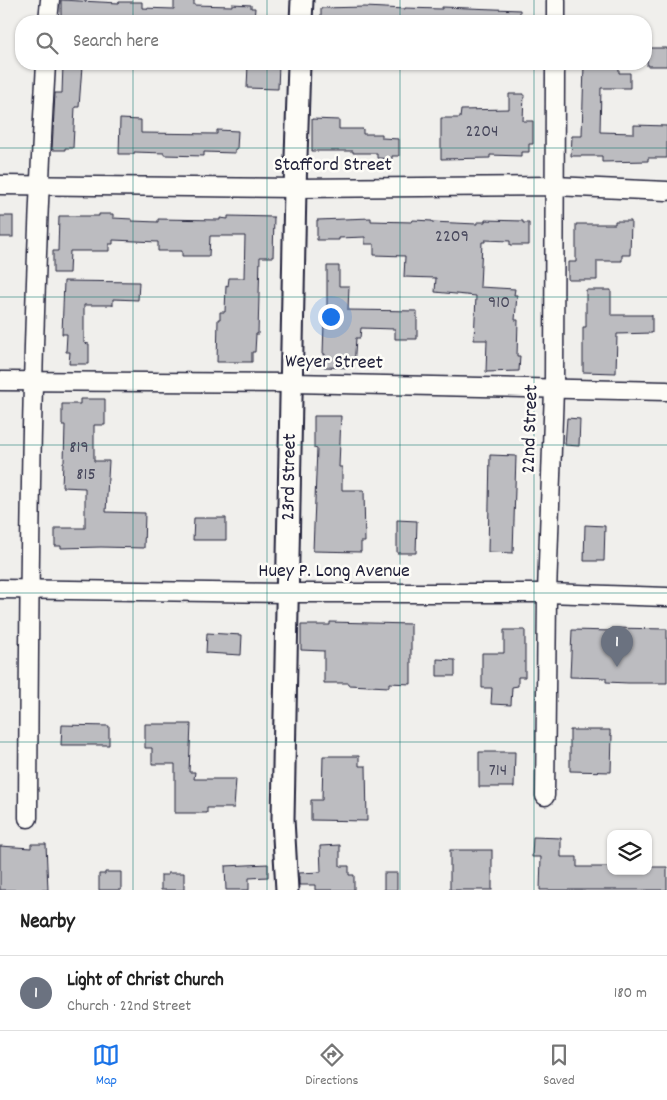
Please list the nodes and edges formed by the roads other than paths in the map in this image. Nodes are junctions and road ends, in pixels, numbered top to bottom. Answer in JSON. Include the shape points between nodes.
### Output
{"nodes":[{"id":1,"x":50,"y":0,"type":"edge"},
{"id":2,"x":302,"y":0,"type":"edge"},
{"id":3,"x":556,"y":0,"type":"edge"},
{"id":4,"x":49,"y":15,"type":"edge"},
{"id":5,"x":301,"y":15,"type":"edge"},
{"id":6,"x":556,"y":15,"type":"edge"},
{"id":7,"x":46,"y":70,"type":"edge"},
{"id":8,"x":300,"y":70,"type":"edge"},
{"id":9,"x":555,"y":70,"type":"edge"},
{"id":10,"x":0,"y":185,"type":"edge"},
{"id":11,"x":38,"y":186,"type":"junction"},
{"id":12,"x":554,"y":186,"type":"junction"},
{"id":13,"x":295,"y":188,"type":"junction"},
{"id":14,"x":667,"y":191,"type":"edge"},
{"id":15,"x":0,"y":381,"type":"edge"},
{"id":16,"x":34,"y":382,"type":"junction"},
{"id":17,"x":292,"y":383,"type":"junction"},
{"id":18,"x":554,"y":389,"type":"junction"},
{"id":19,"x":667,"y":391,"type":"edge"},
{"id":20,"x":0,"y":589,"type":"edge"},
{"id":21,"x":29,"y":589,"type":"junction"},
{"id":22,"x":288,"y":593,"type":"junction"},
{"id":23,"x":547,"y":593,"type":"junction"},
{"id":24,"x":667,"y":597,"type":"edge"},
{"id":25,"x":545,"y":796,"type":"dead end"},
{"id":26,"x":28,"y":818,"type":"dead end"},
{"id":27,"x":287,"y":890,"type":"edge"}],
"edges":[{"from":1,"to":4,"type":"street"},
{"from":2,"to":5,"type":"street"},
{"from":3,"to":6,"type":"street"},
{"from":7,"to":11,"type":"street"},
{"from":8,"to":13,"type":"street","name":"23rd Street"},
{"from":9,"to":12,"type":"street","name":"22nd Street"},
{"from":10,"to":11,"type":"street","name":"Stafford Street"},
{"from":11,"to":13,"type":"street","name":"Stafford Street"},
{"from":11,"to":16,"type":"street"},
{"from":12,"to":13,"type":"street","name":"Stafford Street"},
{"from":12,"to":14,"type":"street","name":"Stafford Street"},
{"from":12,"to":18,"type":"street","name":"22nd Street"},
{"from":13,"to":17,"type":"street","name":"23rd Street"},
{"from":15,"to":16,"type":"street","name":"Weyer Street"},
{"from":16,"to":17,"type":"street","name":"Weyer Street"},
{"from":16,"to":21,"type":"street"},
{"from":17,"to":18,"type":"street","name":"Weyer Street"},
{"from":17,"to":22,"type":"street","name":"23rd Street"},
{"from":18,"to":19,"type":"street","name":"Weyer Street"},
{"from":18,"to":23,"type":"street","name":"22nd Street"},
{"from":20,"to":21,"type":"street","name":"Huey P. Long Avenue"},
{"from":21,"to":22,"type":"street","name":"Huey P. Long Avenue"},
{"from":21,"to":26,"type":"street"},
{"from":22,"to":23,"type":"street","name":"Huey P. Long Avenue"},
{"from":22,"to":27,"type":"street","name":"23rd Street","via":[[283,820]]},
{"from":23,"to":24,"type":"street","name":"Huey P. Long Avenue"},
{"from":23,"to":25,"type":"street","name":"22nd Street"}]}
